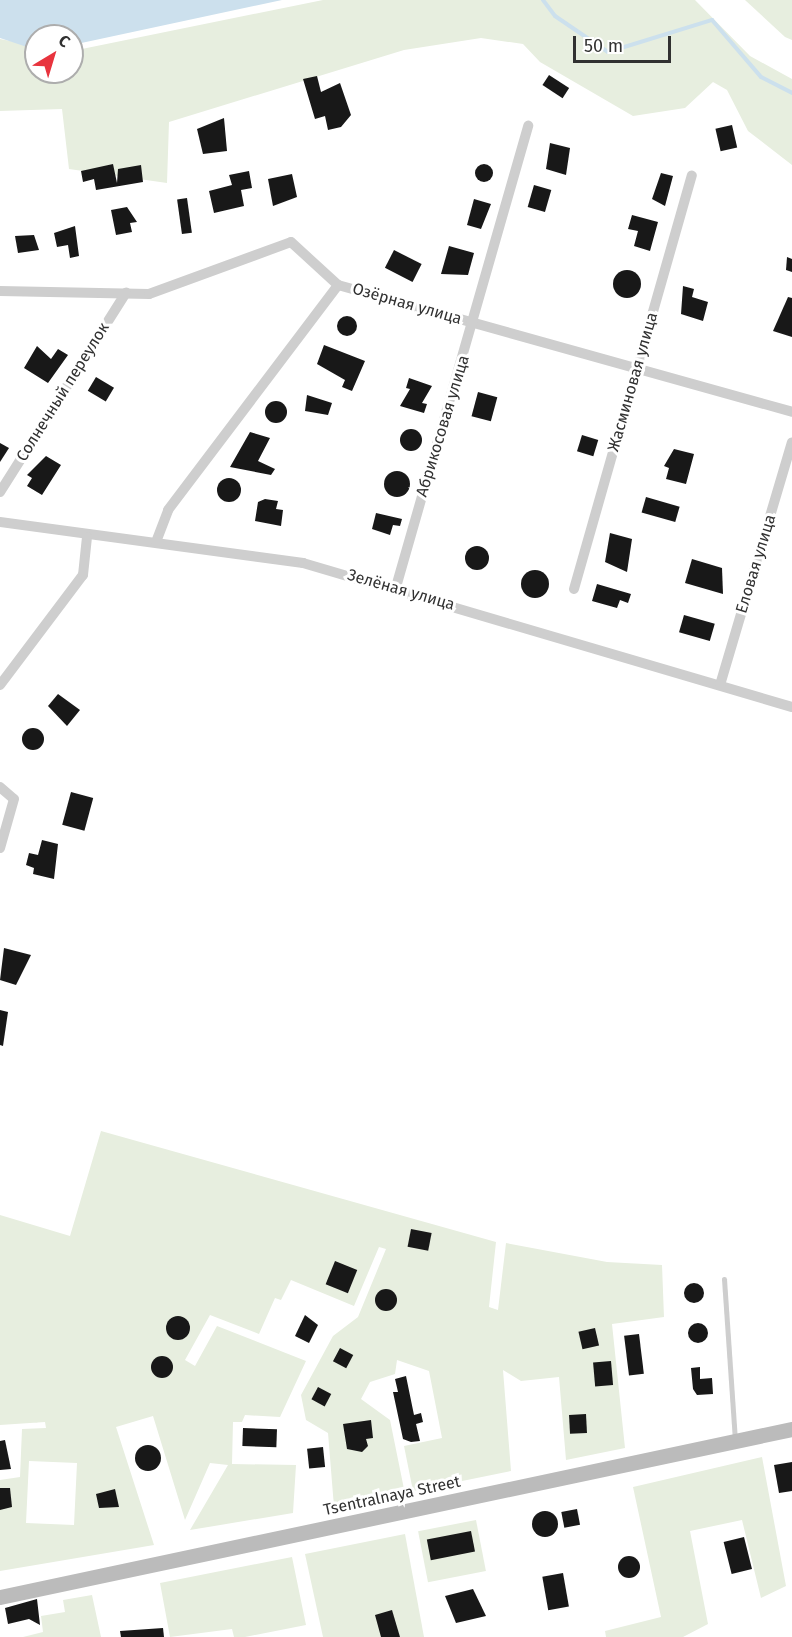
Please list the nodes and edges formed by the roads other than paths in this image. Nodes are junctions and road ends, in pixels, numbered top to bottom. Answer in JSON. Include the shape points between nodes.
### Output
{"nodes":[{"id":1,"x":528,"y":126,"type":"dead end"},
{"id":2,"x":692,"y":176,"type":"dead end"},
{"id":3,"x":338,"y":285,"type":"junction"},
{"id":4,"x":0,"y":291,"type":"edge"},
{"id":5,"x":126,"y":293,"type":"junction"},
{"id":6,"x":474,"y":323,"type":"junction"},
{"id":7,"x":638,"y":367,"type":"junction"},
{"id":8,"x":792,"y":412,"type":"edge"},
{"id":9,"x":792,"y":442,"type":"edge"},
{"id":10,"x":0,"y":492,"type":"edge"},
{"id":11,"x":0,"y":522,"type":"edge"},
{"id":12,"x":87,"y":537,"type":"junction"},
{"id":13,"x":156,"y":542,"type":"junction"},
{"id":14,"x":396,"y":587,"type":"junction"},
{"id":15,"x":574,"y":589,"type":"dead end"},
{"id":16,"x":0,"y":685,"type":"edge"},
{"id":17,"x":720,"y":685,"type":"junction"},
{"id":18,"x":792,"y":707,"type":"edge"},
{"id":19,"x":0,"y":787,"type":"edge"},
{"id":20,"x":0,"y":848,"type":"edge"},
{"id":21,"x":724,"y":1279,"type":"dead end"},
{"id":22,"x":792,"y":1429,"type":"edge"},
{"id":23,"x":735,"y":1441,"type":"junction"},
{"id":24,"x":0,"y":1597,"type":"edge"}],
"edges":[{"from":1,"to":6,"type":"street","name":"Абрикосовая улица"},
{"from":2,"to":7,"type":"street","name":"Жасминовая улица"},
{"from":3,"to":5,"type":"street","name":"Озёрная улица","via":[[299,249],[282,243],[149,294]]},
{"from":3,"to":6,"type":"street","name":"Озёрная улица"},
{"from":3,"to":13,"type":"street","via":[[168,510]]},
{"from":4,"to":5,"type":"street","name":"Озёрная улица"},
{"from":5,"to":10,"type":"street","name":"Солнечный переулок"},
{"from":6,"to":7,"type":"street","name":"Озёрная улица"},
{"from":6,"to":14,"type":"street","name":"Абрикосовая улица"},
{"from":7,"to":8,"type":"street","name":"Озёрная улица"},
{"from":7,"to":15,"type":"street","name":"Жасминовая улица"},
{"from":9,"to":17,"type":"street","name":"Еловая улица"},
{"from":11,"to":12,"type":"street","name":"Зелёная улица"},
{"from":12,"to":13,"type":"street","name":"Зелёная улица"},
{"from":12,"to":16,"type":"street","via":[[83,575]]},
{"from":13,"to":14,"type":"street","name":"Зелёная улица","via":[[303,563]]},
{"from":14,"to":17,"type":"street","name":"Зелёная улица"},
{"from":17,"to":18,"type":"street","name":"Зелёная улица"},
{"from":19,"to":20,"type":"street","via":[[14,799]]},
{"from":21,"to":23,"type":"lane"},
{"from":22,"to":23,"type":"main road","name":"Tsentralnaya Street"},
{"from":23,"to":24,"type":"main road","name":"Tsentralnaya Street"}]}
